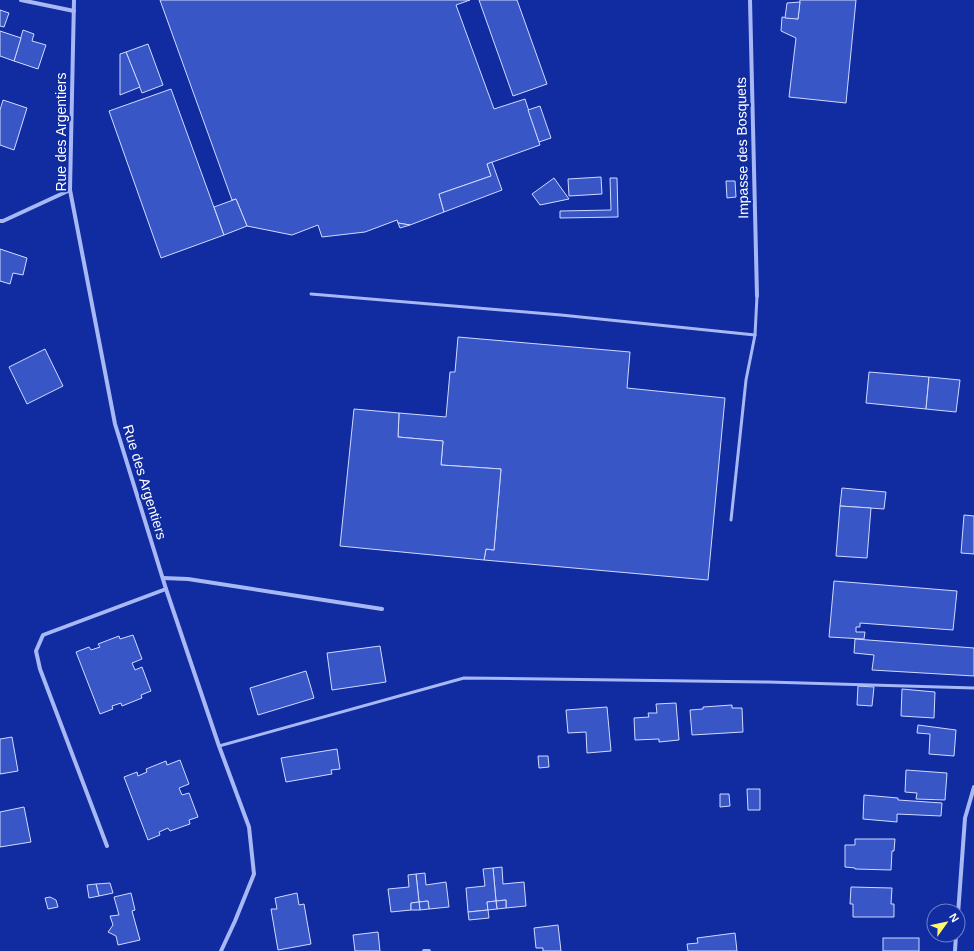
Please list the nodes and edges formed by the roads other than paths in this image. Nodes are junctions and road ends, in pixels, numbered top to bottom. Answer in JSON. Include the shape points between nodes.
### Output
{"nodes":[{"id":1,"x":21,"y":0,"type":"edge"},
{"id":2,"x":74,"y":0,"type":"edge"},
{"id":3,"x":750,"y":0,"type":"edge"},
{"id":4,"x":74,"y":11,"type":"junction"},
{"id":5,"x":70,"y":190,"type":"junction"},
{"id":6,"x":0,"y":221,"type":"edge"},
{"id":7,"x":311,"y":294,"type":"dead end"},
{"id":8,"x":757,"y":296,"type":"joint"},
{"id":9,"x":755,"y":336,"type":"junction"},
{"id":10,"x":731,"y":520,"type":"dead end"},
{"id":11,"x":163,"y":578,"type":"junction"},
{"id":12,"x":166,"y":589,"type":"junction"},
{"id":13,"x":382,"y":609,"type":"dead end"},
{"id":14,"x":974,"y":688,"type":"edge"},
{"id":15,"x":219,"y":746,"type":"junction"},
{"id":16,"x":974,"y":787,"type":"edge"},
{"id":17,"x":107,"y":846,"type":"dead end"},
{"id":18,"x":959,"y":903,"type":"edge"},
{"id":19,"x":220,"y":951,"type":"edge"},
{"id":20,"x":424,"y":951,"type":"edge"},
{"id":21,"x":429,"y":951,"type":"edge"}],
"edges":[{"from":1,"to":4,"type":"street"},
{"from":2,"to":4,"type":"street","name":"Rue des Argentiers"},
{"from":3,"to":8,"type":"street","name":"Impasse des Bosquets"},
{"from":4,"to":5,"type":"street","name":"Rue des Argentiers"},
{"from":5,"to":6,"type":"street"},
{"from":5,"to":11,"type":"street","name":"Rue des Argentiers","via":[[115,424]]},
{"from":7,"to":9,"type":"lane","via":[[561,315]]},
{"from":8,"to":9,"type":"lane"},
{"from":9,"to":10,"type":"lane","via":[[746,380]]},
{"from":11,"to":12,"type":"street","name":"Rue des Argentiers"},
{"from":11,"to":13,"type":"street","via":[[188,579]]},
{"from":12,"to":15,"type":"street","name":"Rue des Argentiers"},
{"from":12,"to":17,"type":"street","via":[[43,636],[36,651],[40,670]]},
{"from":14,"to":15,"type":"lane","via":[[464,678]]},
{"from":15,"to":19,"type":"street","name":"Rue des Argentiers","via":[[249,827],[254,874]]},
{"from":16,"to":18,"type":"street","via":[[965,818]]},
{"from":20,"to":21,"type":"street"}]}
